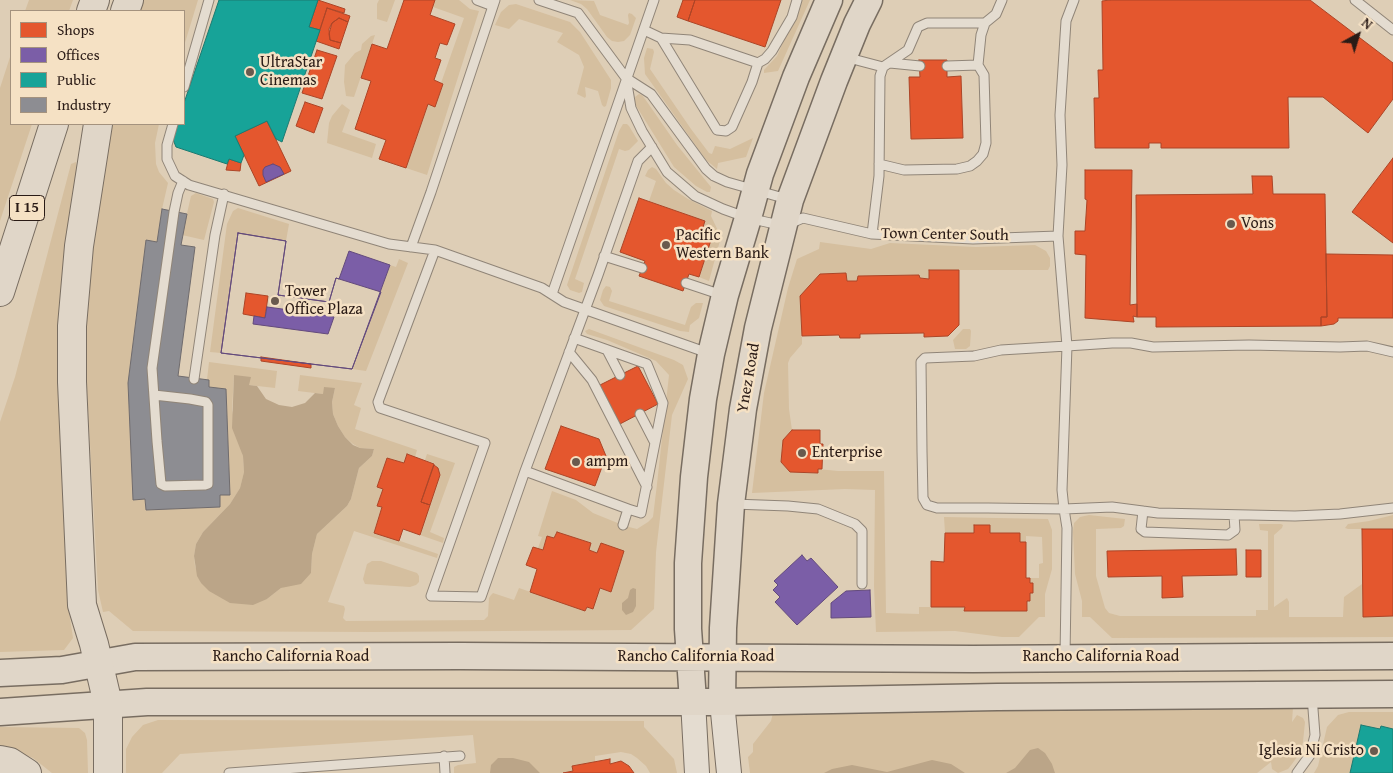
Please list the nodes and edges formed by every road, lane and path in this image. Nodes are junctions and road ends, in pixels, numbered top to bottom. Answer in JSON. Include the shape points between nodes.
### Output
{"nodes":[{"id":1,"x":209,"y":0,"type":"edge"},
{"id":2,"x":477,"y":0,"type":"edge"},
{"id":3,"x":539,"y":0,"type":"edge"},
{"id":4,"x":654,"y":0,"type":"edge"},
{"id":5,"x":797,"y":0,"type":"edge"},
{"id":6,"x":830,"y":0,"type":"edge"},
{"id":7,"x":869,"y":0,"type":"edge"},
{"id":8,"x":1002,"y":0,"type":"edge"},
{"id":9,"x":1074,"y":0,"type":"edge"},
{"id":10,"x":1355,"y":0,"type":"edge"},
{"id":11,"x":494,"y":3,"type":"edge"},
{"id":12,"x":1367,"y":3,"type":"edge"},
{"id":13,"x":985,"y":23,"type":"junction"},
{"id":14,"x":644,"y":30,"type":"junction"},
{"id":15,"x":1393,"y":30,"type":"edge"},
{"id":16,"x":661,"y":38,"type":"junction"},
{"id":17,"x":844,"y":56,"type":"junction"},
{"id":18,"x":758,"y":63,"type":"junction"},
{"id":19,"x":887,"y":65,"type":"junction"},
{"id":20,"x":920,"y":66,"type":"dead end"},
{"id":21,"x":947,"y":66,"type":"dead end"},
{"id":22,"x":978,"y":66,"type":"junction"},
{"id":23,"x":626,"y":78,"type":"junction"},
{"id":24,"x":185,"y":84,"type":"edge"},
{"id":25,"x":631,"y":108,"type":"junction"},
{"id":26,"x":617,"y":109,"type":"junction"},
{"id":27,"x":54,"y":125,"type":"edge"},
{"id":28,"x":98,"y":125,"type":"edge"},
{"id":29,"x":173,"y":125,"type":"edge"},
{"id":30,"x":652,"y":147,"type":"junction"},
{"id":31,"x":879,"y":164,"type":"junction"},
{"id":32,"x":183,"y":181,"type":"junction"},
{"id":33,"x":756,"y":190,"type":"junction"},
{"id":34,"x":224,"y":194,"type":"junction"},
{"id":35,"x":792,"y":215,"type":"junction"},
{"id":36,"x":748,"y":218,"type":"junction"},
{"id":37,"x":872,"y":234,"type":"junction"},
{"id":38,"x":1058,"y":236,"type":"junction"},
{"id":39,"x":411,"y":247,"type":"junction"},
{"id":40,"x":435,"y":250,"type":"junction"},
{"id":41,"x":604,"y":256,"type":"junction"},
{"id":42,"x":642,"y":268,"type":"dead end"},
{"id":43,"x":686,"y":283,"type":"dead end"},
{"id":44,"x":0,"y":292,"type":"edge"},
{"id":45,"x":552,"y":294,"type":"junction"},
{"id":46,"x":724,"y":295,"type":"junction"},
{"id":47,"x":585,"y":310,"type":"junction"},
{"id":48,"x":574,"y":338,"type":"junction"},
{"id":49,"x":1067,"y":346,"type":"junction"},
{"id":50,"x":607,"y":350,"type":"junction"},
{"id":51,"x":569,"y":352,"type":"junction"},
{"id":52,"x":1393,"y":352,"type":"edge"},
{"id":53,"x":711,"y":354,"type":"junction"},
{"id":54,"x":620,"y":376,"type":"dead end"},
{"id":55,"x":194,"y":379,"type":"dead end"},
{"id":56,"x":154,"y":396,"type":"junction"},
{"id":57,"x":640,"y":414,"type":"dead end"},
{"id":58,"x":655,"y":444,"type":"junction"},
{"id":59,"x":525,"y":471,"type":"junction"},
{"id":60,"x":647,"y":486,"type":"junction"},
{"id":61,"x":731,"y":504,"type":"junction"},
{"id":62,"x":1393,"y":508,"type":"edge"},
{"id":63,"x":628,"y":509,"type":"junction"},
{"id":64,"x":1064,"y":509,"type":"junction"},
{"id":65,"x":1143,"y":511,"type":"junction"},
{"id":66,"x":1234,"y":515,"type":"junction"},
{"id":67,"x":623,"y":525,"type":"dead end"},
{"id":68,"x":862,"y":584,"type":"dead end"},
{"id":69,"x":1393,"y":656,"type":"edge"},
{"id":70,"x":690,"y":657,"type":"junction"},
{"id":71,"x":1065,"y":657,"type":"junction"},
{"id":72,"x":722,"y":658,"type":"junction"},
{"id":73,"x":99,"y":664,"type":"junction"},
{"id":74,"x":0,"y":673,"type":"edge"},
{"id":75,"x":1312,"y":694,"type":"junction"},
{"id":76,"x":1393,"y":694,"type":"edge"},
{"id":77,"x":693,"y":701,"type":"junction"},
{"id":78,"x":722,"y":702,"type":"junction"},
{"id":79,"x":108,"y":704,"type":"junction"},
{"id":80,"x":0,"y":712,"type":"edge"},
{"id":81,"x":444,"y":756,"type":"junction"},
{"id":82,"x":460,"y":756,"type":"dead end"},
{"id":83,"x":0,"y":760,"type":"edge"},
{"id":84,"x":27,"y":773,"type":"edge"},
{"id":85,"x":108,"y":773,"type":"edge"},
{"id":86,"x":230,"y":773,"type":"edge"},
{"id":87,"x":446,"y":773,"type":"edge"},
{"id":88,"x":697,"y":773,"type":"edge"},
{"id":89,"x":729,"y":773,"type":"edge"},
{"id":90,"x":1297,"y":773,"type":"edge"}],
"edges":[{"from":1,"to":24,"type":"lane"},
{"from":2,"to":11,"type":"lane"},
{"from":3,"to":23,"type":"lane","via":[[578,13]]},
{"from":4,"to":14,"type":"lane"},
{"from":5,"to":18,"type":"lane","via":[[792,17],[772,51]]},
{"from":6,"to":33,"type":"main road","via":[[796,77]]},
{"from":7,"to":17,"type":"main road","name":"Ynez Road"},
{"from":8,"to":13,"type":"lane","via":[[996,14]]},
{"from":9,"to":38,"type":"lane","via":[[1066,21],[1060,115],[1062,165]]},
{"from":10,"to":12,"type":"lane"},
{"from":11,"to":39,"type":"lane"},
{"from":12,"to":15,"type":"lane"},
{"from":13,"to":19,"type":"lane","via":[[927,23],[918,27],[908,50]]},
{"from":13,"to":22,"type":"lane"},
{"from":14,"to":16,"type":"lane"},
{"from":14,"to":23,"type":"lane"},
{"from":16,"to":18,"type":"lane","via":[[690,40]]},
{"from":16,"to":18,"type":"lane","via":[[717,130],[726,131],[732,127]]},
{"from":17,"to":19,"type":"lane"},
{"from":17,"to":35,"type":"main road","name":"Ynez Road","via":[[815,130]]},
{"from":19,"to":20,"type":"lane"},
{"from":19,"to":31,"type":"lane","via":[[880,76]]},
{"from":21,"to":22,"type":"lane"},
{"from":22,"to":31,"type":"lane","via":[[984,76],[986,143],[977,161],[970,166],[940,170],[904,170]]},
{"from":23,"to":25,"type":"lane"},
{"from":23,"to":26,"type":"lane"},
{"from":23,"to":33,"type":"lane","via":[[651,94],[714,176]]},
{"from":25,"to":26,"type":"lane"},
{"from":25,"to":30,"type":"lane"},
{"from":26,"to":45,"type":"lane"},
{"from":27,"to":44,"type":"highway","number":"I 15"},
{"from":28,"to":73,"type":"highway","via":[[80,246],[72,326],[72,382],[82,605]]},
{"from":29,"to":32,"type":"lane","via":[[167,159],[176,176]]},
{"from":30,"to":36,"type":"lane","via":[[667,172],[695,196]]},
{"from":30,"to":41,"type":"lane","via":[[638,161]]},
{"from":31,"to":37,"type":"lane"},
{"from":32,"to":34,"type":"lane"},
{"from":32,"to":56,"type":"lane","via":[[174,212],[152,368]]},
{"from":33,"to":35,"type":"lane"},
{"from":33,"to":36,"type":"main road"},
{"from":34,"to":39,"type":"lane","via":[[388,244]]},
{"from":34,"to":55,"type":"lane"},
{"from":35,"to":36,"type":"lane"},
{"from":35,"to":37,"type":"lane","name":"Town Center South"},
{"from":35,"to":61,"type":"main road","name":"Ynez Road","via":[[758,328],[743,409]]},
{"from":36,"to":46,"type":"main road"},
{"from":37,"to":38,"type":"lane","name":"Town Center South","via":[[973,239]]},
{"from":38,"to":49,"type":"lane"},
{"from":39,"to":40,"type":"lane"},
{"from":40,"to":45,"type":"lane"},
{"from":40,"to":59,"type":"lane","via":[[378,402],[380,408],[484,443],[431,596],[481,597]]},
{"from":41,"to":42,"type":"lane"},
{"from":41,"to":47,"type":"lane"},
{"from":43,"to":46,"type":"lane"},
{"from":45,"to":47,"type":"lane"},
{"from":46,"to":53,"type":"main road"},
{"from":47,"to":48,"type":"lane"},
{"from":47,"to":53,"type":"lane"},
{"from":48,"to":50,"type":"lane"},
{"from":48,"to":51,"type":"lane"},
{"from":49,"to":52,"type":"lane","via":[[1131,343],[1154,347],[1367,346]]},
{"from":49,"to":64,"type":"lane"},
{"from":49,"to":64,"type":"lane","via":[[925,358],[921,362],[923,498],[927,505],[938,508]]},
{"from":50,"to":54,"type":"lane"},
{"from":50,"to":58,"type":"lane","via":[[647,364],[663,404]]},
{"from":51,"to":59,"type":"lane"},
{"from":51,"to":60,"type":"lane","via":[[592,380]]},
{"from":53,"to":70,"type":"main road","via":[[694,476],[688,563]]},
{"from":56,"to":56,"type":"lane","via":[[161,484],[205,486],[208,484],[208,405],[190,399]]},
{"from":57,"to":58,"type":"lane"},
{"from":58,"to":60,"type":"lane"},
{"from":59,"to":63,"type":"lane"},
{"from":60,"to":63,"type":"lane","via":[[641,513]]},
{"from":61,"to":68,"type":"lane","via":[[818,509],[855,524],[862,531]]},
{"from":61,"to":72,"type":"main road","name":"Ynez Road"},
{"from":62,"to":66,"type":"lane","via":[[1295,516]]},
{"from":63,"to":67,"type":"lane"},
{"from":64,"to":65,"type":"lane","via":[[1112,507]]},
{"from":64,"to":71,"type":"lane","via":[[1067,528]]},
{"from":65,"to":66,"type":"lane"},
{"from":65,"to":66,"type":"lane","via":[[1141,529],[1145,532],[1228,535],[1234,530]]},
{"from":69,"to":71,"type":"main road","name":"Rancho California Road"},
{"from":70,"to":72,"type":"main road","name":"Rancho California Road"},
{"from":70,"to":73,"type":"main road","name":"Rancho California Road","via":[[135,657]]},
{"from":70,"to":77,"type":"main road"},
{"from":71,"to":72,"type":"main road","name":"Rancho California Road"},
{"from":72,"to":78,"type":"main road","name":"Ynez Road"},
{"from":73,"to":74,"type":"main road","name":"Rancho California Road","via":[[62,670]]},
{"from":73,"to":79,"type":"highway"},
{"from":75,"to":76,"type":"main road"},
{"from":75,"to":78,"type":"main road"},
{"from":75,"to":90,"type":"lane","via":[[1315,735],[1310,755]]},
{"from":77,"to":78,"type":"main road"},
{"from":77,"to":79,"type":"main road"},
{"from":77,"to":88,"type":"main road"},
{"from":78,"to":89,"type":"main road","name":"Ynez Road"},
{"from":79,"to":80,"type":"main road"},
{"from":79,"to":85,"type":"highway"},
{"from":81,"to":82,"type":"lane"},
{"from":81,"to":86,"type":"lane"},
{"from":81,"to":87,"type":"lane"},
{"from":83,"to":84,"type":"highway","via":[[10,762]]}]}
